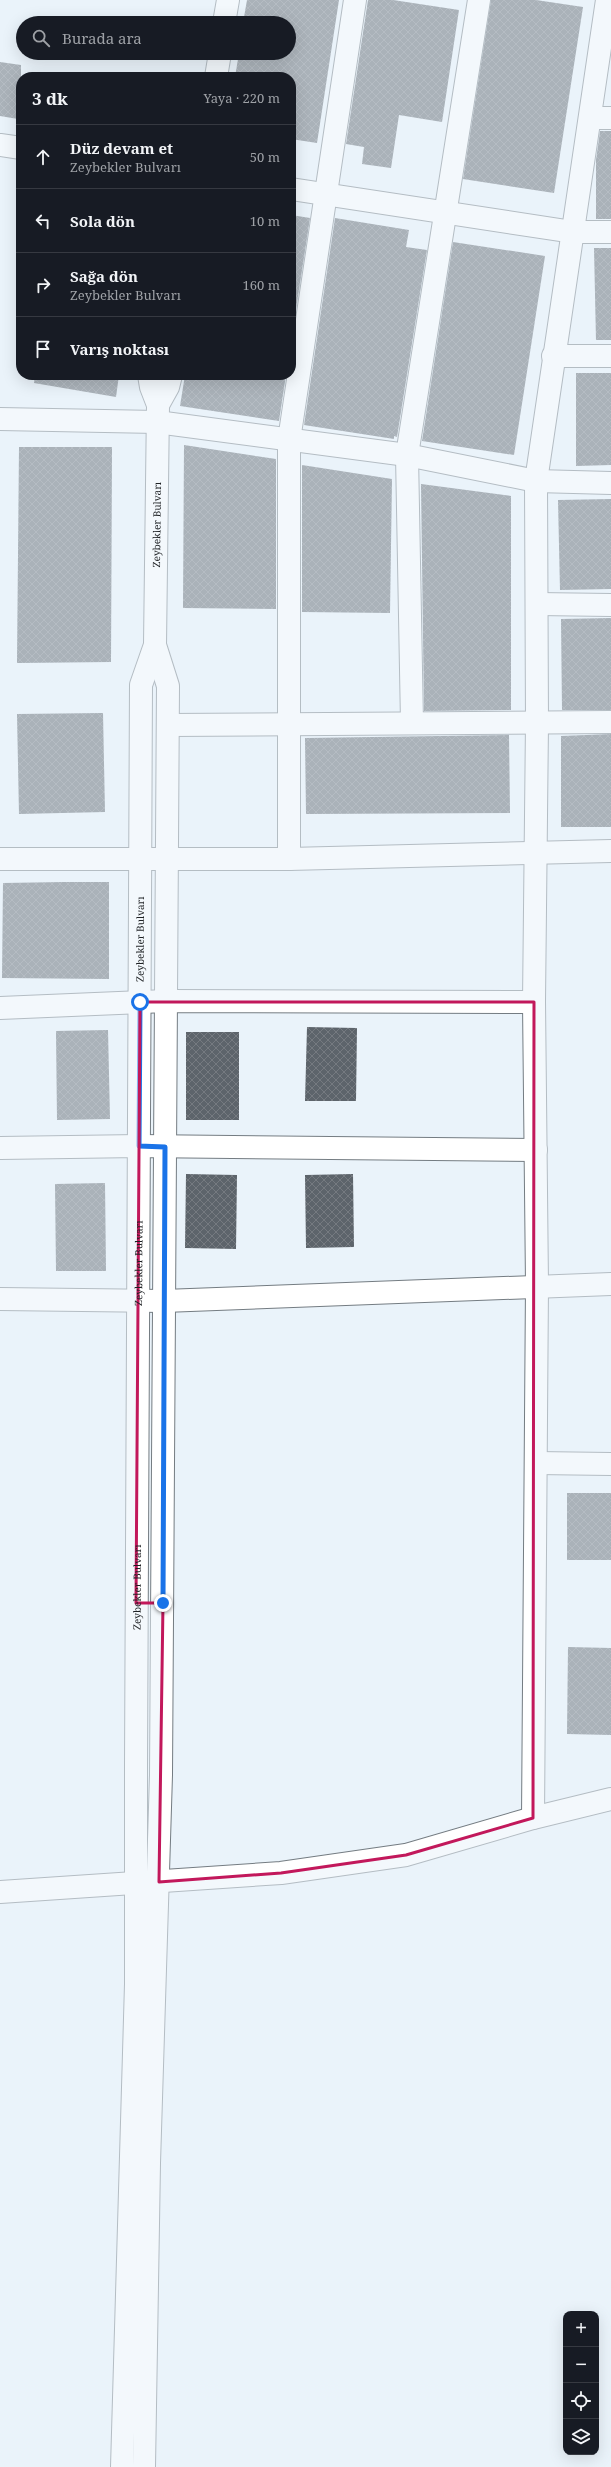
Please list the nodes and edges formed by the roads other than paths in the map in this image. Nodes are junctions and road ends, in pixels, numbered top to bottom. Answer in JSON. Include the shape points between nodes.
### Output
{"nodes":[{"id":1,"x":228,"y":0,"type":"edge"},
{"id":2,"x":355,"y":0,"type":"edge"},
{"id":3,"x":479,"y":0,"type":"edge"},
{"id":4,"x":607,"y":0,"type":"edge"},
{"id":5,"x":225,"y":16,"type":"edge"},
{"id":6,"x":219,"y":60,"type":"edge"},
{"id":7,"x":217,"y":72,"type":"edge"},
{"id":8,"x":601,"y":118,"type":"edge"},
{"id":9,"x":0,"y":145,"type":"edge"},
{"id":10,"x":16,"y":147,"type":"edge"},
{"id":11,"x":296,"y":190,"type":"edge"},
{"id":12,"x":327,"y":194,"type":"junction"},
{"id":13,"x":444,"y":213,"type":"junction"},
{"id":14,"x":573,"y":232,"type":"junction"},
{"id":15,"x":611,"y":232,"type":"edge"},
{"id":16,"x":553,"y":356,"type":"junction"},
{"id":17,"x":611,"y":356,"type":"edge"},
{"id":18,"x":150,"y":380,"type":"edge"},
{"id":19,"x":170,"y":380,"type":"edge"},
{"id":20,"x":158,"y":414,"type":"junction"},
{"id":21,"x":0,"y":419,"type":"edge"},
{"id":22,"x":289,"y":440,"type":"junction"},
{"id":23,"x":407,"y":455,"type":"junction"},
{"id":24,"x":536,"y":481,"type":"junction"},
{"id":25,"x":611,"y":483,"type":"edge"},
{"id":26,"x":537,"y":604,"type":"junction"},
{"id":27,"x":611,"y":605,"type":"edge"},
{"id":28,"x":155,"y":645,"type":"junction"},
{"id":29,"x":289,"y":722,"type":"junction"},
{"id":30,"x":537,"y":722,"type":"junction"},
{"id":31,"x":611,"y":722,"type":"edge"},
{"id":32,"x":412,"y":723,"type":"junction"},
{"id":33,"x":168,"y":725,"type":"junction"},
{"id":34,"x":611,"y":851,"type":"edge"},
{"id":35,"x":536,"y":854,"type":"junction"},
{"id":36,"x":167,"y":858,"type":"junction"},
{"id":37,"x":140,"y":859,"type":"junction"},
{"id":38,"x":288,"y":859,"type":"junction"},
{"id":39,"x":0,"y":860,"type":"edge"},
{"id":40,"x":166,"y":1001,"type":"junction"},
{"id":41,"x":140,"y":1002,"type":"junction"},
{"id":42,"x":534,"y":1002,"type":"junction"},
{"id":43,"x":0,"y":1008,"type":"edge"},
{"id":44,"x":139,"y":1146,"type":"junction"},
{"id":45,"x":165,"y":1147,"type":"junction"},
{"id":46,"x":0,"y":1148,"type":"edge"},
{"id":47,"x":536,"y":1150,"type":"junction"},
{"id":48,"x":611,"y":1284,"type":"edge"},
{"id":49,"x":537,"y":1285,"type":"junction"},
{"id":50,"x":0,"y":1299,"type":"edge"},
{"id":51,"x":138,"y":1301,"type":"junction"},
{"id":52,"x":164,"y":1301,"type":"junction"},
{"id":53,"x":536,"y":1463,"type":"junction"},
{"id":54,"x":611,"y":1464,"type":"edge"},
{"id":55,"x":136,"y":1603,"type":"junction"},
{"id":56,"x":163,"y":1603,"type":"junction"},
{"id":57,"x":611,"y":1799,"type":"edge"},
{"id":58,"x":533,"y":1818,"type":"junction"},
{"id":59,"x":159,"y":1882,"type":"junction"},
{"id":60,"x":136,"y":1883,"type":"junction"},
{"id":61,"x":0,"y":1892,"type":"edge"},
{"id":62,"x":122,"y":2467,"type":"edge"},
{"id":63,"x":144,"y":2467,"type":"edge"}],
"edges":[{"from":1,"to":5,"type":"street"},
{"from":2,"to":12,"type":"street"},
{"from":3,"to":13,"type":"street"},
{"from":4,"to":8,"type":"street"},
{"from":6,"to":7,"type":"street"},
{"from":8,"to":14,"type":"street"},
{"from":9,"to":10,"type":"street"},
{"from":11,"to":12,"type":"street"},
{"from":12,"to":13,"type":"street"},
{"from":12,"to":22,"type":"street"},
{"from":13,"to":14,"type":"street"},
{"from":13,"to":23,"type":"street"},
{"from":14,"to":15,"type":"street"},
{"from":14,"to":16,"type":"street"},
{"from":16,"to":17,"type":"street"},
{"from":16,"to":24,"type":"street"},
{"from":18,"to":20,"type":"street","name":"Zeybekler Bulvarı"},
{"from":19,"to":20,"type":"street","name":"Zeybekler Bulvarı"},
{"from":20,"to":21,"type":"street"},
{"from":20,"to":22,"type":"street"},
{"from":20,"to":28,"type":"street","name":"Zeybekler Bulvarı"},
{"from":22,"to":23,"type":"street"},
{"from":22,"to":29,"type":"street"},
{"from":23,"to":24,"type":"street"},
{"from":23,"to":32,"type":"street"},
{"from":24,"to":25,"type":"street"},
{"from":24,"to":26,"type":"street"},
{"from":26,"to":27,"type":"street"},
{"from":26,"to":30,"type":"street"},
{"from":28,"to":33,"type":"street","name":"Zeybekler Bulvarı","via":[[168,686]]},
{"from":28,"to":37,"type":"street","name":"Zeybekler Bulvarı","via":[[142,686]]},
{"from":29,"to":32,"type":"street"},
{"from":29,"to":33,"type":"street"},
{"from":29,"to":38,"type":"street"},
{"from":30,"to":31,"type":"street"},
{"from":30,"to":32,"type":"street"},
{"from":30,"to":35,"type":"street"},
{"from":33,"to":36,"type":"street","name":"Zeybekler Bulvarı"},
{"from":34,"to":35,"type":"street"},
{"from":35,"to":38,"type":"street"},
{"from":35,"to":42,"type":"street"},
{"from":36,"to":37,"type":"street"},
{"from":36,"to":38,"type":"street"},
{"from":36,"to":40,"type":"street","name":"Zeybekler Bulvarı"},
{"from":37,"to":39,"type":"street"},
{"from":37,"to":41,"type":"street","name":"Zeybekler Bulvarı"},
{"from":40,"to":41,"type":"street"},
{"from":40,"to":42,"type":"street"},
{"from":40,"to":45,"type":"street","name":"Zeybekler Bulvarı"},
{"from":41,"to":43,"type":"street"},
{"from":41,"to":44,"type":"street","name":"Zeybekler Bulvarı"},
{"from":42,"to":47,"type":"street"},
{"from":44,"to":45,"type":"street"},
{"from":44,"to":46,"type":"street"},
{"from":44,"to":51,"type":"street","name":"Zeybekler Bulvarı"},
{"from":45,"to":47,"type":"street"},
{"from":45,"to":52,"type":"street","name":"Zeybekler Bulvarı"},
{"from":47,"to":49,"type":"street"},
{"from":48,"to":49,"type":"street"},
{"from":49,"to":52,"type":"street"},
{"from":49,"to":53,"type":"street"},
{"from":50,"to":51,"type":"street"},
{"from":51,"to":52,"type":"street"},
{"from":51,"to":55,"type":"street","name":"Zeybekler Bulvarı"},
{"from":52,"to":56,"type":"street","name":"Zeybekler Bulvarı"},
{"from":53,"to":54,"type":"street"},
{"from":53,"to":58,"type":"street"},
{"from":55,"to":56,"type":"street"},
{"from":55,"to":60,"type":"street","name":"Zeybekler Bulvarı"},
{"from":56,"to":59,"type":"street","name":"Zeybekler Bulvarı"},
{"from":57,"to":58,"type":"street"},
{"from":58,"to":59,"type":"street","via":[[406,1855],[280,1873]]},
{"from":59,"to":60,"type":"street"},
{"from":59,"to":63,"type":"street","name":"Zeybekler Bulvarı","via":[[149,2163]]},
{"from":60,"to":61,"type":"street"},
{"from":60,"to":62,"type":"street","name":"Zeybekler Bulvarı","via":[[136,1984]]}]}
